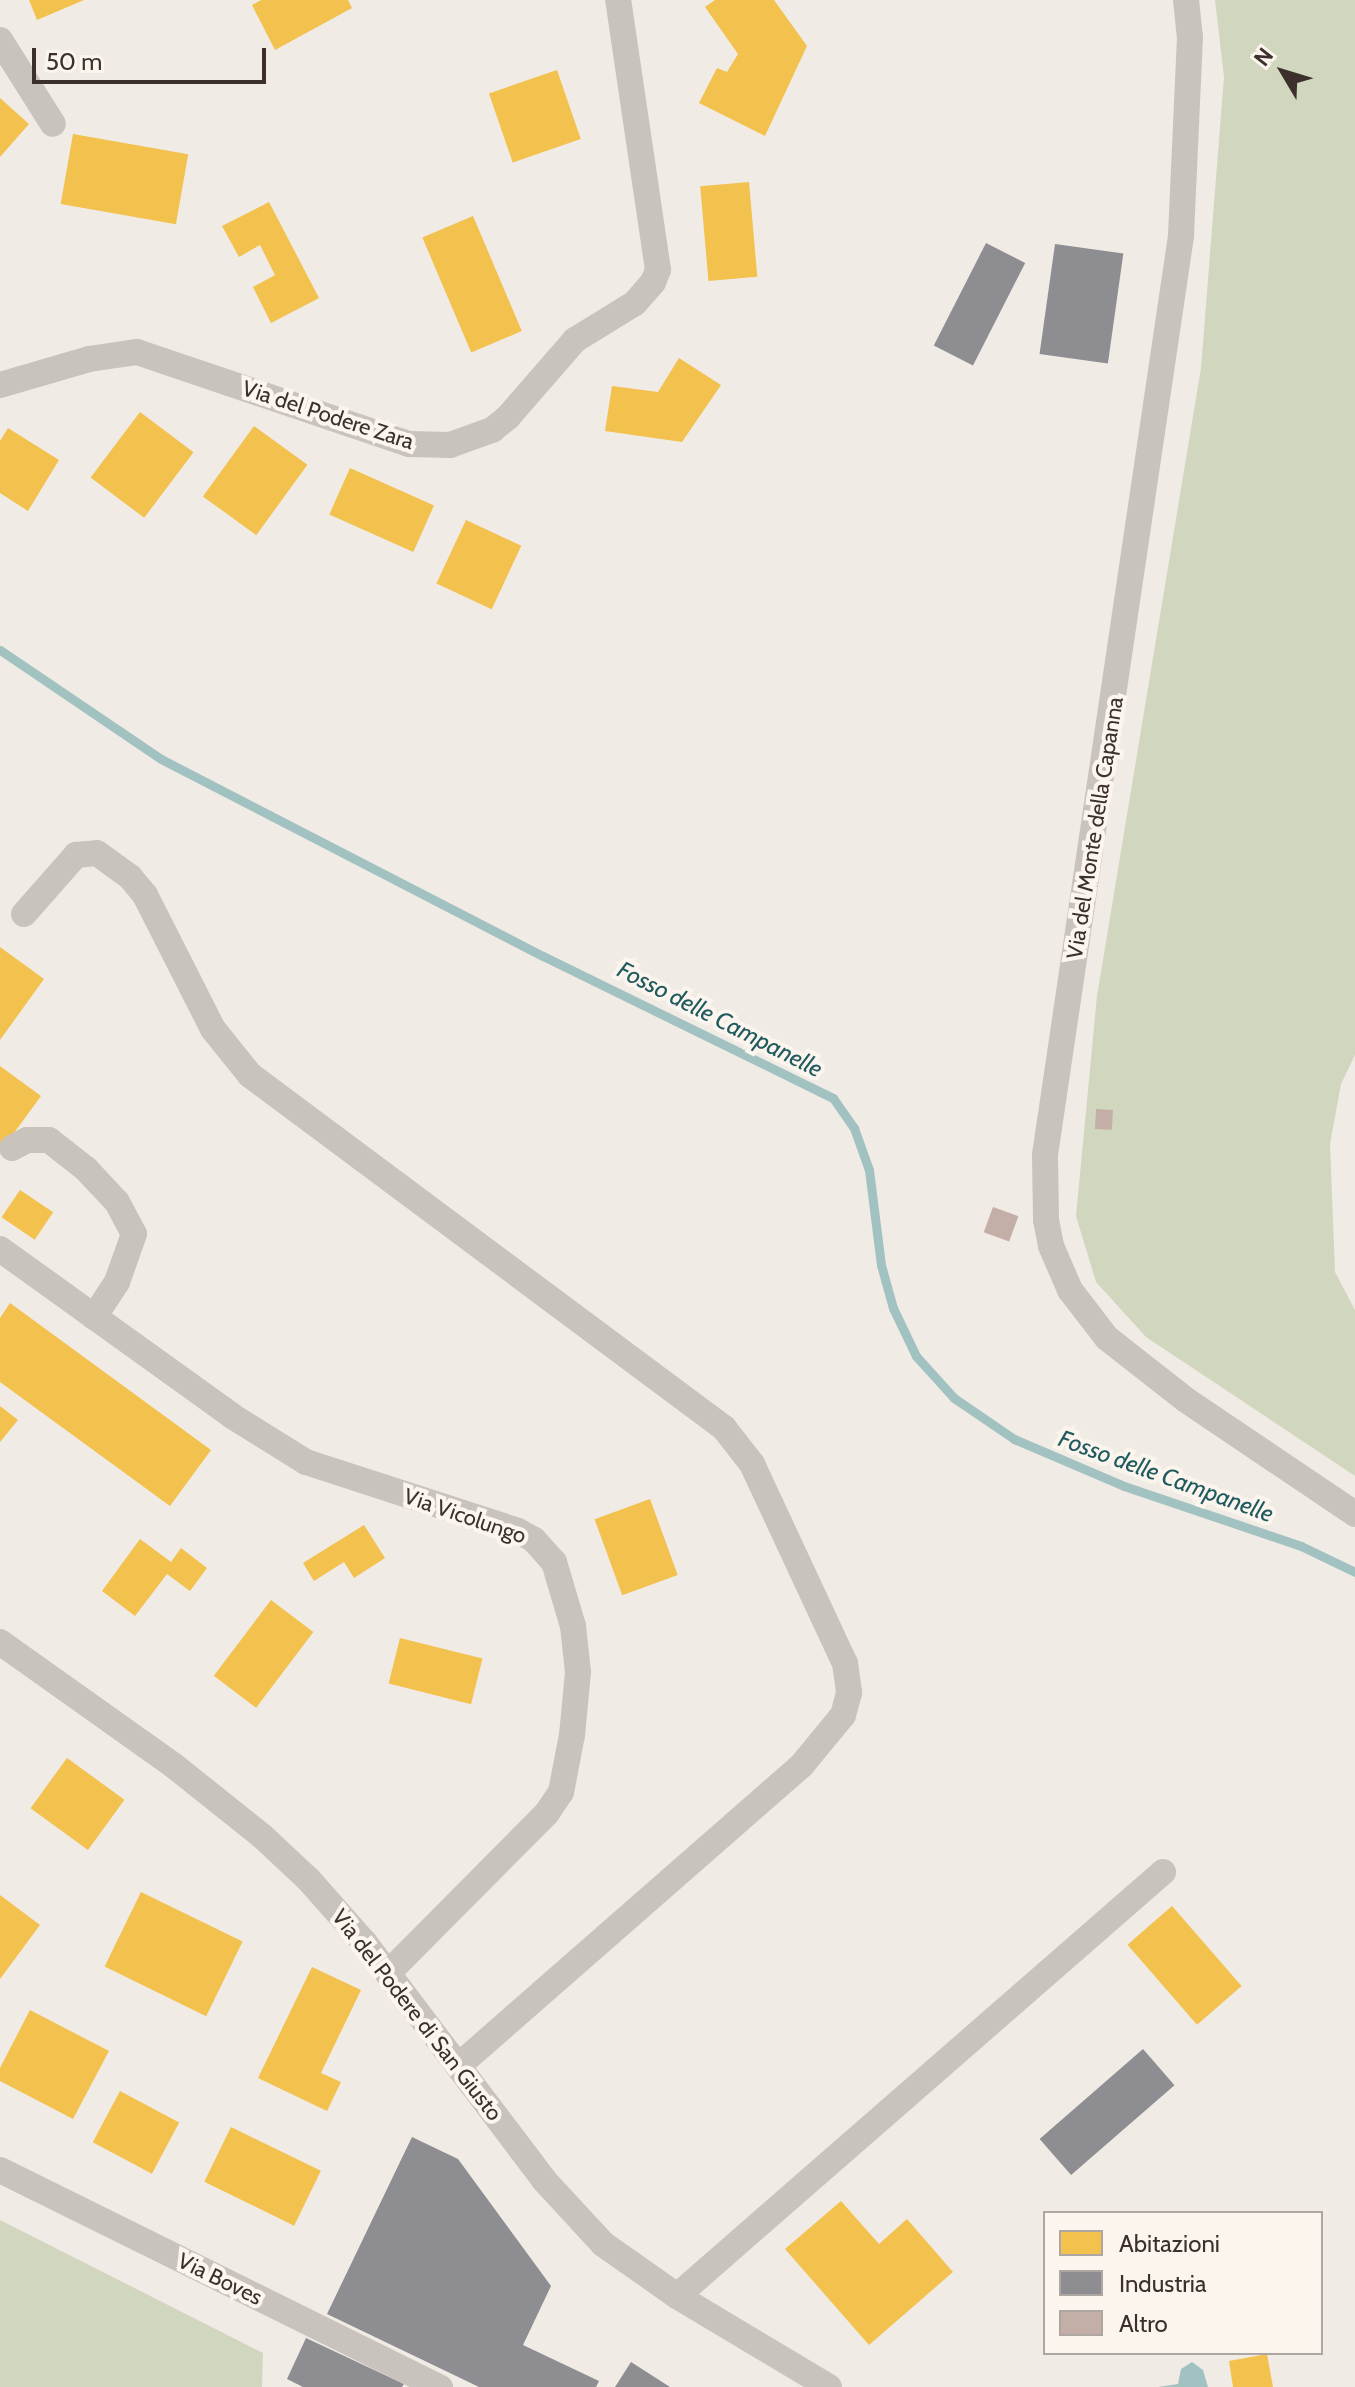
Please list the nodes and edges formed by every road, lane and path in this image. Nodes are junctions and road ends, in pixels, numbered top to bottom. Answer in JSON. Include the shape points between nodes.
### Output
{"nodes":[{"id":1,"x":618,"y":0,"type":"edge"},
{"id":2,"x":1186,"y":0,"type":"edge"},
{"id":3,"x":0,"y":40,"type":"edge"},
{"id":4,"x":53,"y":124,"type":"dead end"},
{"id":5,"x":0,"y":385,"type":"edge"},
{"id":6,"x":24,"y":914,"type":"dead end"},
{"id":7,"x":12,"y":1148,"type":"dead end"},
{"id":8,"x":0,"y":1249,"type":"edge"},
{"id":9,"x":94,"y":1317,"type":"junction"},
{"id":10,"x":1355,"y":1514,"type":"edge"},
{"id":11,"x":0,"y":1642,"type":"edge"},
{"id":12,"x":1163,"y":1872,"type":"dead end"},
{"id":13,"x":388,"y":1973,"type":"junction"},
{"id":14,"x":458,"y":2066,"type":"junction"},
{"id":15,"x":0,"y":2170,"type":"edge"},
{"id":16,"x":677,"y":2296,"type":"junction"},
{"id":17,"x":440,"y":2387,"type":"edge"},
{"id":18,"x":829,"y":2387,"type":"edge"}],
"edges":[{"from":1,"to":5,"type":"street","name":"Via del Podere Zara","via":[[658,270],[635,303],[575,340],[492,430],[450,445],[409,444],[137,352],[89,359]]},
{"from":2,"to":10,"type":"street","name":"Via del Monte della Capanna","via":[[1190,37],[1181,236],[1045,1155],[1046,1220],[1064,1278],[1107,1338],[1186,1400]]},
{"from":3,"to":4,"type":"street"},
{"from":6,"to":14,"type":"street","via":[[76,855],[97,853],[130,877],[145,895],[213,1029],[250,1075],[724,1428],[752,1464],[845,1663],[849,1693],[843,1715],[802,1765]]},
{"from":7,"to":9,"type":"street","via":[[27,1140],[49,1140],[117,1202],[134,1234],[117,1282]]},
{"from":8,"to":9,"type":"street","name":"Via Vicolungo"},
{"from":9,"to":13,"type":"street","name":"Via Vicolungo","via":[[306,1462],[518,1531],[554,1562],[573,1626],[578,1672],[561,1792],[547,1813]]},
{"from":11,"to":13,"type":"street","name":"Via del Podere di San Giusto","via":[[173,1765],[262,1836],[328,1900]]},
{"from":12,"to":16,"type":"street"},
{"from":13,"to":14,"type":"street","name":"Via del Podere di San Giusto"},
{"from":14,"to":16,"type":"street","name":"Via del Podere di San Giusto","via":[[582,2224]]},
{"from":15,"to":17,"type":"street","name":"Via Boves"},
{"from":16,"to":18,"type":"street","name":"Via del Podere di San Giusto"}]}
